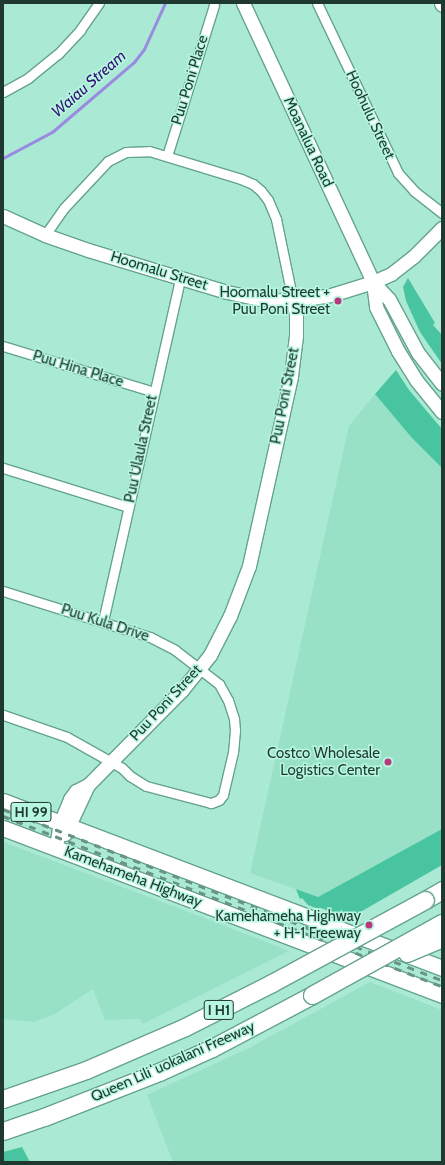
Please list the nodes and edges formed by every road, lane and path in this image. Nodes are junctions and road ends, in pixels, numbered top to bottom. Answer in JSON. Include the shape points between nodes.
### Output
{"nodes":[{"id":1,"x":99,"y":3,"type":"edge"},
{"id":2,"x":243,"y":3,"type":"edge"},
{"id":3,"x":318,"y":3,"type":"edge"},
{"id":4,"x":214,"y":5,"type":"dead end"},
{"id":5,"x":3,"y":92,"type":"edge"},
{"id":6,"x":167,"y":156,"type":"junction"},
{"id":7,"x":442,"y":214,"type":"edge"},
{"id":8,"x":3,"y":216,"type":"edge"},
{"id":9,"x":442,"y":228,"type":"edge"},
{"id":10,"x":45,"y":235,"type":"junction"},
{"id":11,"x":180,"y":278,"type":"junction"},
{"id":12,"x":373,"y":282,"type":"junction"},
{"id":13,"x":293,"y":301,"type":"junction"},
{"id":14,"x":3,"y":346,"type":"edge"},
{"id":15,"x":442,"y":384,"type":"edge"},
{"id":16,"x":154,"y":392,"type":"junction"},
{"id":17,"x":442,"y":412,"type":"edge"},
{"id":18,"x":3,"y":468,"type":"edge"},
{"id":19,"x":128,"y":507,"type":"junction"},
{"id":20,"x":3,"y":591,"type":"edge"},
{"id":21,"x":103,"y":621,"type":"junction"},
{"id":22,"x":200,"y":669,"type":"junction"},
{"id":23,"x":3,"y":715,"type":"edge"},
{"id":24,"x":111,"y":762,"type":"junction"},
{"id":25,"x":3,"y":801,"type":"edge"},
{"id":26,"x":65,"y":825,"type":"junction"},
{"id":27,"x":3,"y":828,"type":"edge"},
{"id":28,"x":56,"y":847,"type":"junction"},
{"id":29,"x":442,"y":890,"type":"edge"},
{"id":30,"x":442,"y":923,"type":"edge"},
{"id":31,"x":442,"y":938,"type":"edge"},
{"id":32,"x":442,"y":968,"type":"edge"},
{"id":33,"x":312,"y":994,"type":"junction"},
{"id":34,"x":442,"y":995,"type":"edge"},
{"id":35,"x":3,"y":1099,"type":"edge"},
{"id":36,"x":3,"y":1131,"type":"edge"}],
"edges":[{"from":1,"to":5,"type":"street","via":[[80,30],[58,54],[28,78]]},
{"from":2,"to":12,"type":"street","name":"Moanalua Road"},
{"from":3,"to":7,"type":"street","name":"Hoohulu Street","via":[[398,173],[414,191]]},
{"from":4,"to":6,"type":"street","name":"Puu Poni Place"},
{"from":6,"to":10,"type":"street","name":"Puu Poni Street","via":[[138,150],[108,161],[78,192]]},
{"from":6,"to":13,"type":"street","name":"Puu Poni Street","via":[[241,179],[261,191],[276,218]]},
{"from":8,"to":10,"type":"street","name":"Hoomalu Street"},
{"from":9,"to":12,"type":"street","name":"Hoomalu Street","via":[[414,256],[390,274]]},
{"from":10,"to":11,"type":"street","name":"Hoomalu Street"},
{"from":11,"to":13,"type":"street","name":"Hoomalu Street","via":[[245,296]]},
{"from":11,"to":16,"type":"street","name":"Puu Ulaula Street"},
{"from":12,"to":13,"type":"street","name":"Hoomalu Street","via":[[331,295]]},
{"from":12,"to":15,"type":"street","name":"Moanalua Road","via":[[389,299],[415,348]]},
{"from":12,"to":17,"type":"street","name":"Moanalua Road","via":[[376,307],[394,344],[416,380]]},
{"from":13,"to":22,"type":"street","name":"Puu Poni Street","via":[[296,314],[294,360],[249,566],[230,616]]},
{"from":14,"to":16,"type":"street","name":"Puu Hina Place"},
{"from":16,"to":19,"type":"street","name":"Puu Ulaula Street"},
{"from":18,"to":19,"type":"street"},
{"from":19,"to":21,"type":"street","name":"Puu Ulaula Street"},
{"from":20,"to":21,"type":"street","name":"Puu Kula Drive"},
{"from":21,"to":22,"type":"street","name":"Puu Kula Drive","via":[[165,644]]},
{"from":22,"to":24,"type":"street","name":"Puu Poni Street","via":[[178,695]]},
{"from":22,"to":24,"type":"street","name":"Puu Kula Drive","via":[[224,692],[234,719],[232,752],[223,795],[219,800],[201,802],[146,786]]},
{"from":23,"to":24,"type":"street","via":[[67,737]]},
{"from":24,"to":26,"type":"street","name":"Puu Poni Street","via":[[70,799]]},
{"from":25,"to":26,"type":"main road","name":"Kamehameha Highway","number":"HI 99"},
{"from":26,"to":28,"type":"street","name":"Puu Poni Street"},
{"from":26,"to":32,"type":"main road","name":"Kamehameha Highway","number":"HI 99"},
{"from":27,"to":28,"type":"main road","name":"Kamehameha Highway","number":"HI 99"},
{"from":28,"to":34,"type":"main road","name":"Kamehameha Highway","number":"HI 99"},
{"from":29,"to":35,"type":"highway","name":"Queen Liliʻuokalani Freeway","number":"I H1","bridge":true,"via":[[186,1027],[86,1070]]},
{"from":30,"to":33,"type":"highway","name":"Queen Liliʻuokalani Freeway","number":"I H1","bridge":true},
{"from":31,"to":33,"type":"highway","bridge":true},
{"from":33,"to":36,"type":"highway","name":"Queen Liliʻuokalani Freeway","number":"I H1","via":[[212,1048],[159,1072]]}]}
